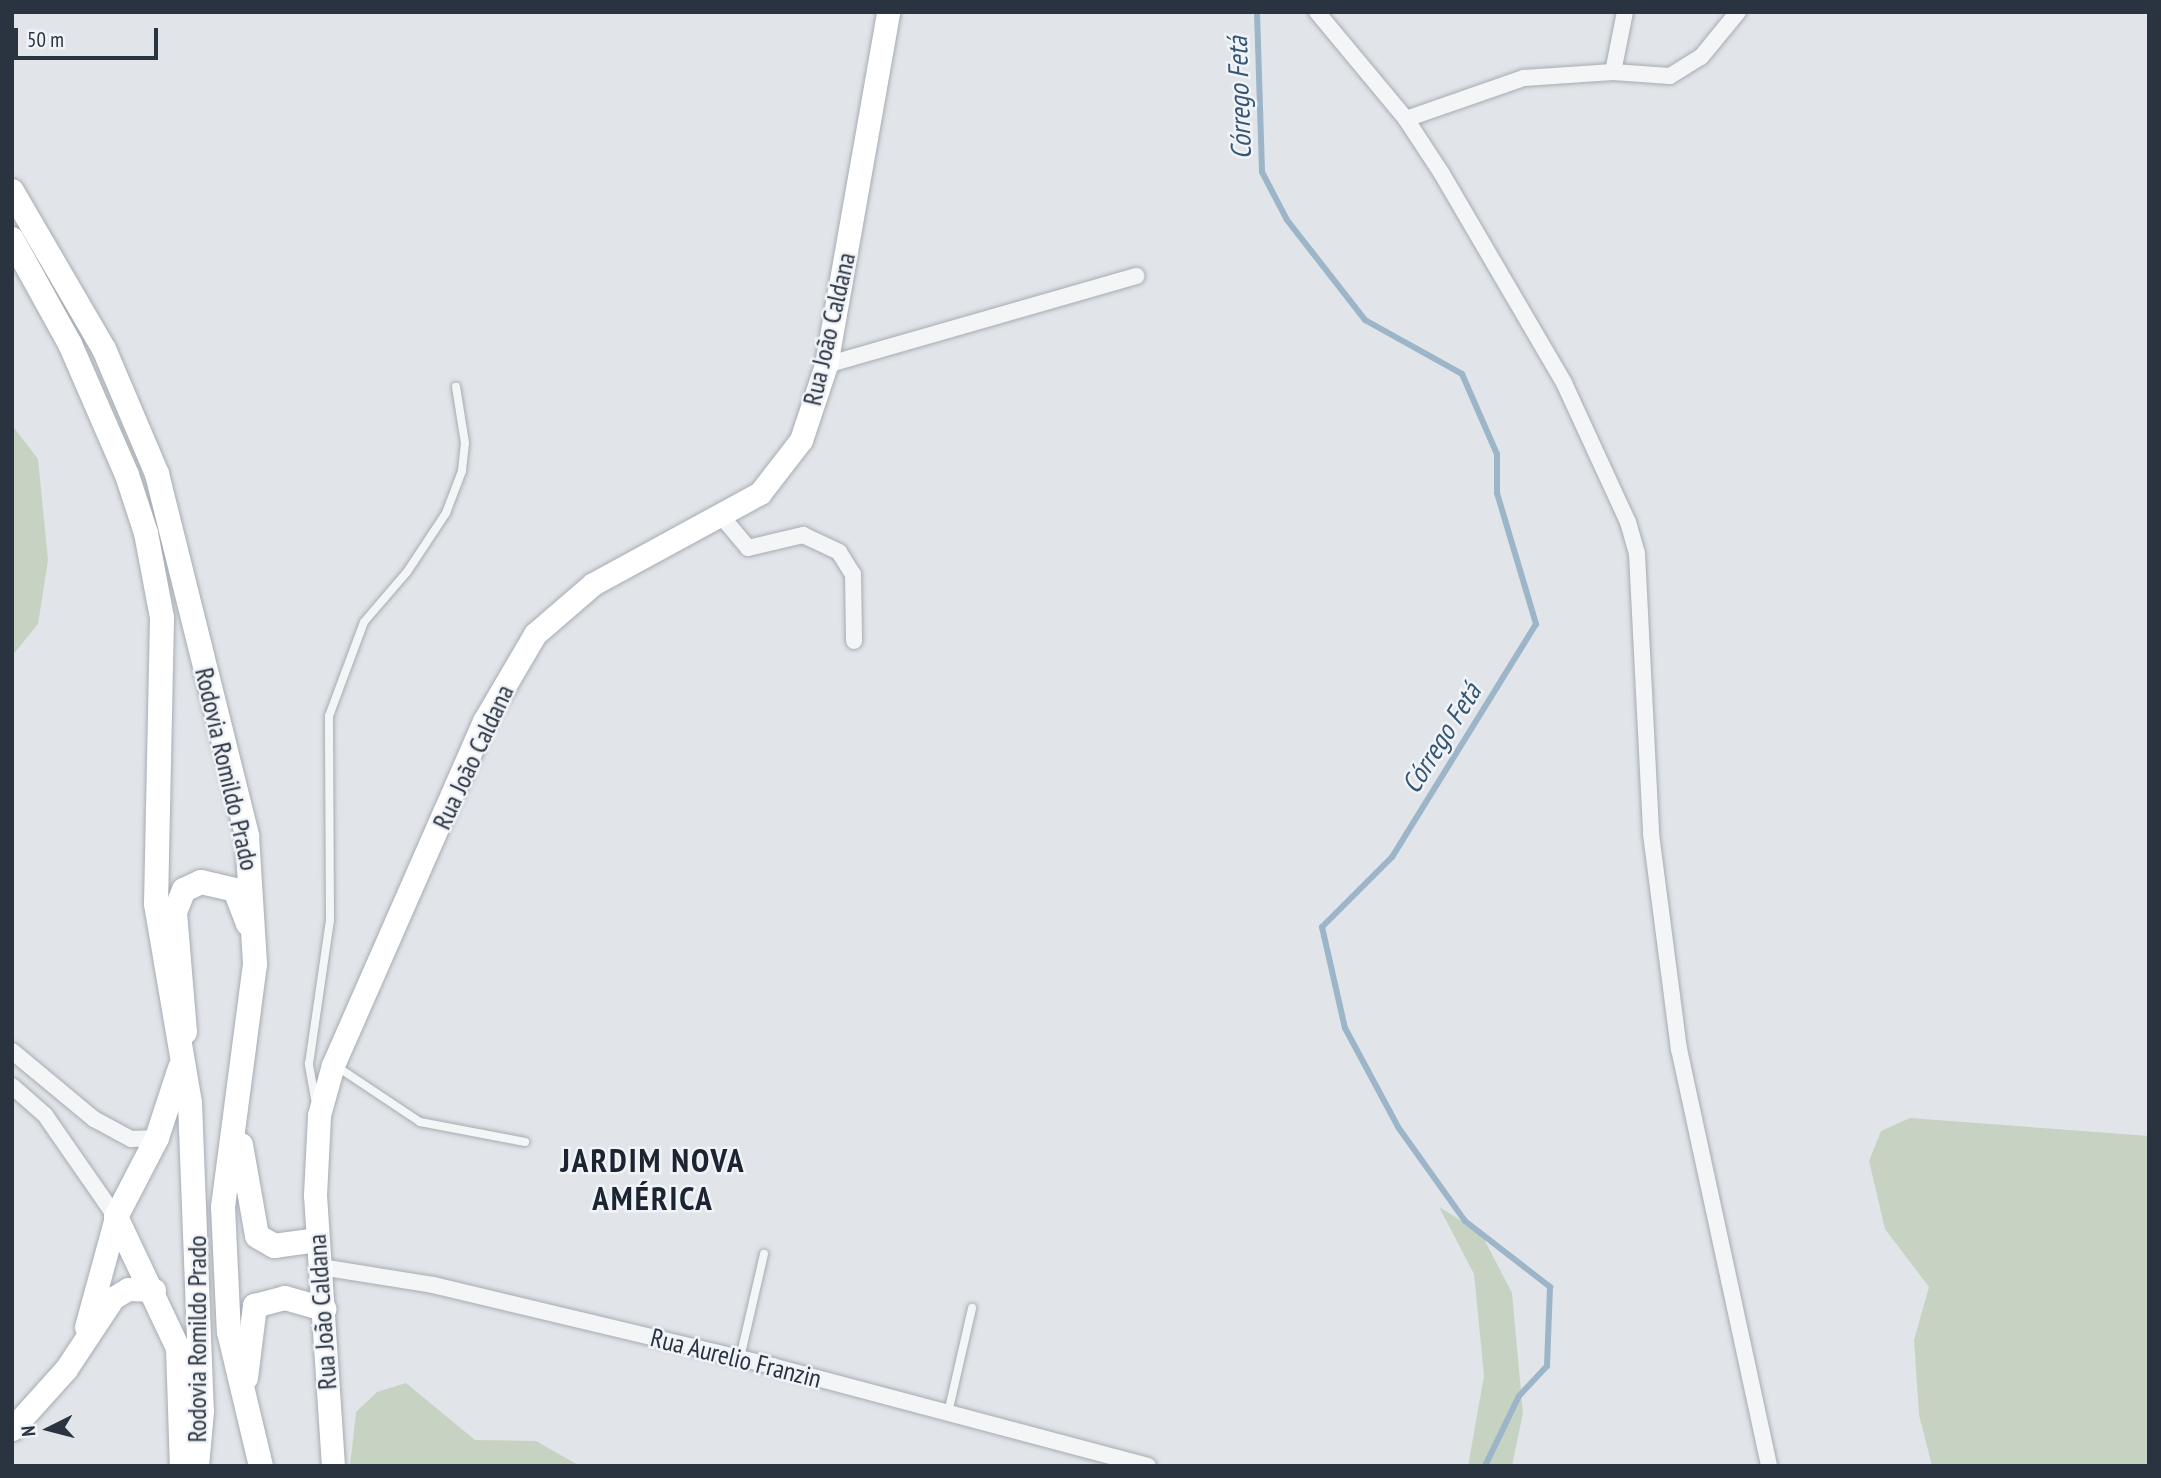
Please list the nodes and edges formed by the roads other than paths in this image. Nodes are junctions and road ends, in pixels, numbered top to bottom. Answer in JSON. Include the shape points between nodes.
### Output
{"nodes":[{"id":1,"x":888,"y":12,"type":"edge"},
{"id":2,"x":1317,"y":12,"type":"edge"},
{"id":3,"x":1625,"y":12,"type":"edge"},
{"id":4,"x":1738,"y":12,"type":"edge"},
{"id":5,"x":1613,"y":72,"type":"junction"},
{"id":6,"x":1406,"y":119,"type":"junction"},
{"id":7,"x":12,"y":191,"type":"edge"},
{"id":8,"x":12,"y":239,"type":"edge"},
{"id":9,"x":1136,"y":276,"type":"dead end"},
{"id":10,"x":826,"y":365,"type":"junction"},
{"id":11,"x":456,"y":387,"type":"dead end"},
{"id":12,"x":723,"y":518,"type":"junction"},
{"id":13,"x":854,"y":641,"type":"dead end"},
{"id":14,"x":251,"y":986,"type":"junction"},
{"id":15,"x":12,"y":1051,"type":"edge"},
{"id":16,"x":333,"y":1065,"type":"junction"},
{"id":17,"x":180,"y":1072,"type":"junction"},
{"id":18,"x":12,"y":1086,"type":"edge"},
{"id":19,"x":319,"y":1115,"type":"junction"},
{"id":20,"x":157,"y":1138,"type":"junction"},
{"id":21,"x":525,"y":1143,"type":"dead end"},
{"id":22,"x":116,"y":1217,"type":"junction"},
{"id":23,"x":317,"y":1240,"type":"junction"},
{"id":24,"x":764,"y":1254,"type":"dead end"},
{"id":25,"x":321,"y":1266,"type":"junction"},
{"id":26,"x":154,"y":1290,"type":"junction"},
{"id":27,"x":972,"y":1308,"type":"dead end"},
{"id":28,"x":324,"y":1309,"type":"junction"},
{"id":29,"x":84,"y":1340,"type":"junction"},
{"id":30,"x":740,"y":1359,"type":"junction"},
{"id":31,"x":244,"y":1410,"type":"junction"},
{"id":32,"x":948,"y":1413,"type":"junction"},
{"id":33,"x":12,"y":1429,"type":"edge"},
{"id":34,"x":1129,"y":1464,"type":"edge"},
{"id":35,"x":182,"y":1466,"type":"edge"},
{"id":36,"x":198,"y":1466,"type":"edge"},
{"id":37,"x":259,"y":1466,"type":"edge"},
{"id":38,"x":333,"y":1466,"type":"edge"},
{"id":39,"x":1148,"y":1466,"type":"edge"},
{"id":40,"x":1769,"y":1466,"type":"edge"}],
"edges":[{"from":1,"to":10,"type":"street","name":"Rua João Caldana"},
{"from":2,"to":6,"type":"street"},
{"from":3,"to":5,"type":"street"},
{"from":4,"to":5,"type":"street","via":[[1686,70],[1655,77]]},
{"from":5,"to":6,"type":"street","via":[[1524,78]]},
{"from":6,"to":40,"type":"street","via":[[1564,383],[1637,554],[1651,834],[1679,1049]]},
{"from":7,"to":14,"type":"main road","name":"Rodovia Romildo Prado","via":[[104,349],[174,530],[247,836],[255,898]]},
{"from":8,"to":17,"type":"main road","name":"Rodovia Romildo Prado","via":[[104,417],[155,570],[164,651],[156,904]]},
{"from":9,"to":10,"type":"street"},
{"from":10,"to":12,"type":"street","name":"Rua João Caldana","via":[[801,440],[784,466]]},
{"from":11,"to":19,"type":"lane","via":[[465,443],[458,482],[407,572],[364,622],[329,716],[330,920],[309,1064]]},
{"from":12,"to":13,"type":"street","via":[[748,548],[803,536],[839,552],[853,573]]},
{"from":12,"to":16,"type":"street","name":"Rua João Caldana","via":[[593,584],[535,634],[484,721]]},
{"from":14,"to":17,"type":"main road","via":[[247,914],[235,890],[201,882],[184,890],[175,912],[187,996]]},
{"from":14,"to":23,"type":"main road","via":[[241,1146],[252,1228],[274,1246]]},
{"from":14,"to":31,"type":"main road","name":"Rodovia Romildo Prado","via":[[223,1207],[229,1332]]},
{"from":15,"to":20,"type":"street","via":[[112,1129],[143,1141]]},
{"from":16,"to":19,"type":"street","name":"Rua João Caldana"},
{"from":16,"to":21,"type":"lane","via":[[420,1122]]},
{"from":17,"to":20,"type":"main road"},
{"from":17,"to":36,"type":"main road","name":"Rodovia Romildo Prado","via":[[190,1103],[196,1195],[202,1411]]},
{"from":18,"to":22,"type":"street","via":[[45,1115]]},
{"from":19,"to":23,"type":"street","name":"Rua João Caldana"},
{"from":20,"to":22,"type":"main road"},
{"from":22,"to":26,"type":"main road"},
{"from":22,"to":29,"type":"street"},
{"from":23,"to":25,"type":"street","name":"Rua João Caldana"},
{"from":24,"to":30,"type":"lane"},
{"from":25,"to":28,"type":"street","name":"Rua João Caldana"},
{"from":25,"to":30,"type":"street","name":"Rua Aurelio Franzin","via":[[433,1285]]},
{"from":26,"to":29,"type":"street","via":[[121,1292]]},
{"from":26,"to":35,"type":"main road","via":[[178,1348]]},
{"from":27,"to":32,"type":"lane"},
{"from":28,"to":31,"type":"main road","via":[[285,1298],[255,1306]]},
{"from":28,"to":38,"type":"street","name":"Rua João Caldana"},
{"from":29,"to":33,"type":"street"},
{"from":30,"to":32,"type":"street","name":"Rua Aurelio Franzin"},
{"from":31,"to":37,"type":"main road","name":"Rodovia Romildo Prado"},
{"from":32,"to":34,"type":"street","name":"Rua Aurelio Franzin"},
{"from":34,"to":39,"type":"street","name":"Rua Aurelio Franzin"}]}
